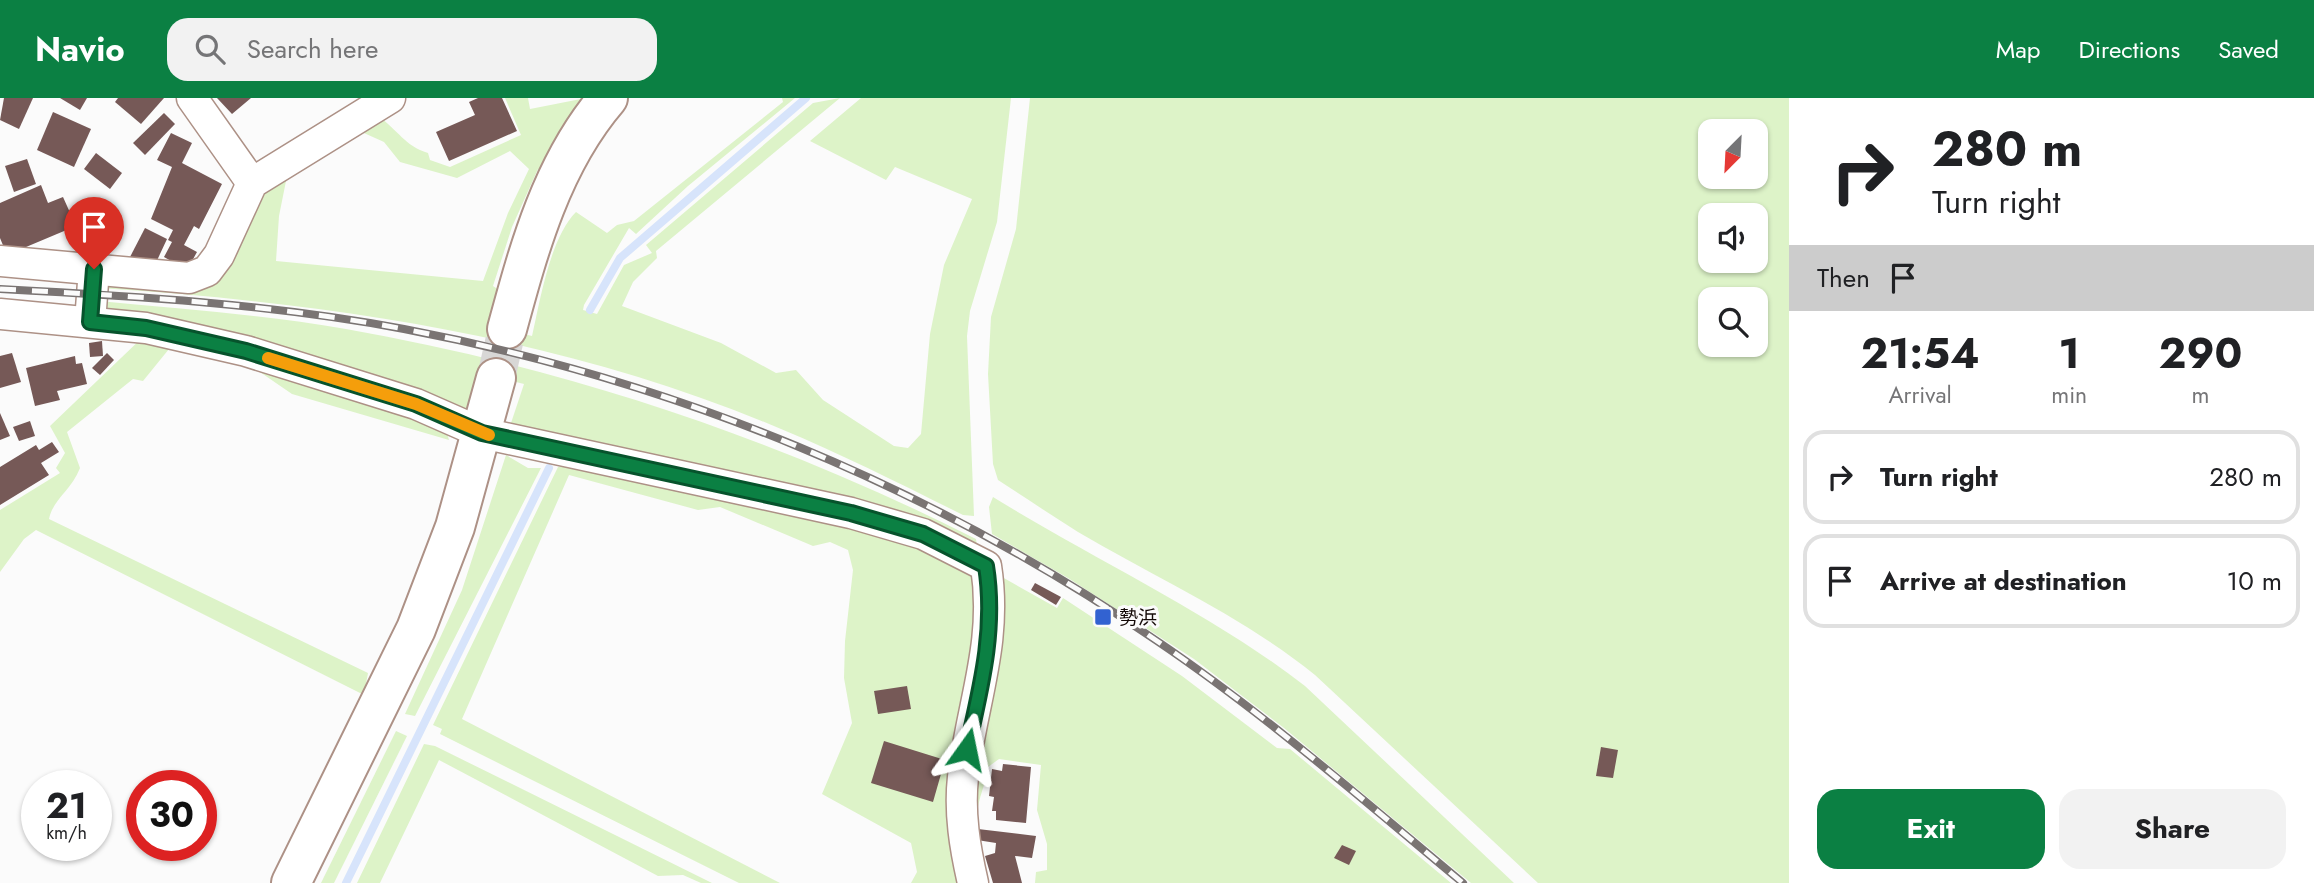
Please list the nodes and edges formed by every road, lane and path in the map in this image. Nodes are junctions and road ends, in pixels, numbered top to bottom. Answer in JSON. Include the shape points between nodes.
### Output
{"nodes":[{"id":1,"x":192,"y":98,"type":"edge"},
{"id":2,"x":390,"y":98,"type":"edge"},
{"id":3,"x":608,"y":98,"type":"edge"},
{"id":4,"x":345,"y":109,"type":"edge"},
{"id":5,"x":252,"y":183,"type":"junction"},
{"id":6,"x":0,"y":261,"type":"edge"},
{"id":7,"x":94,"y":269,"type":"junction"},
{"id":8,"x":0,"y":314,"type":"edge"},
{"id":9,"x":90,"y":322,"type":"junction"},
{"id":10,"x":507,"y":329,"type":"tunnel mouth"},
{"id":11,"x":496,"y":378,"type":"tunnel mouth"},
{"id":12,"x":482,"y":433,"type":"junction"},
{"id":13,"x":291,"y":883,"type":"edge"},
{"id":14,"x":972,"y":883,"type":"edge"}],
"edges":[{"from":1,"to":5,"type":"street"},
{"from":2,"to":4,"type":"street"},
{"from":3,"to":10,"type":"street","via":[[559,173],[531,245]]},
{"from":4,"to":5,"type":"street"},
{"from":5,"to":7,"type":"street","via":[[207,271],[189,278]]},
{"from":6,"to":7,"type":"street"},
{"from":7,"to":9,"type":"street"},
{"from":8,"to":9,"type":"street"},
{"from":9,"to":12,"type":"street","via":[[146,328],[246,351],[416,404]]},
{"from":11,"to":12,"type":"street"},
{"from":12,"to":13,"type":"street","via":[[455,527],[416,629]]},
{"from":12,"to":14,"type":"street","via":[[851,513],[923,534],[986,566],[988,649],[962,779],[963,837]]}]}
